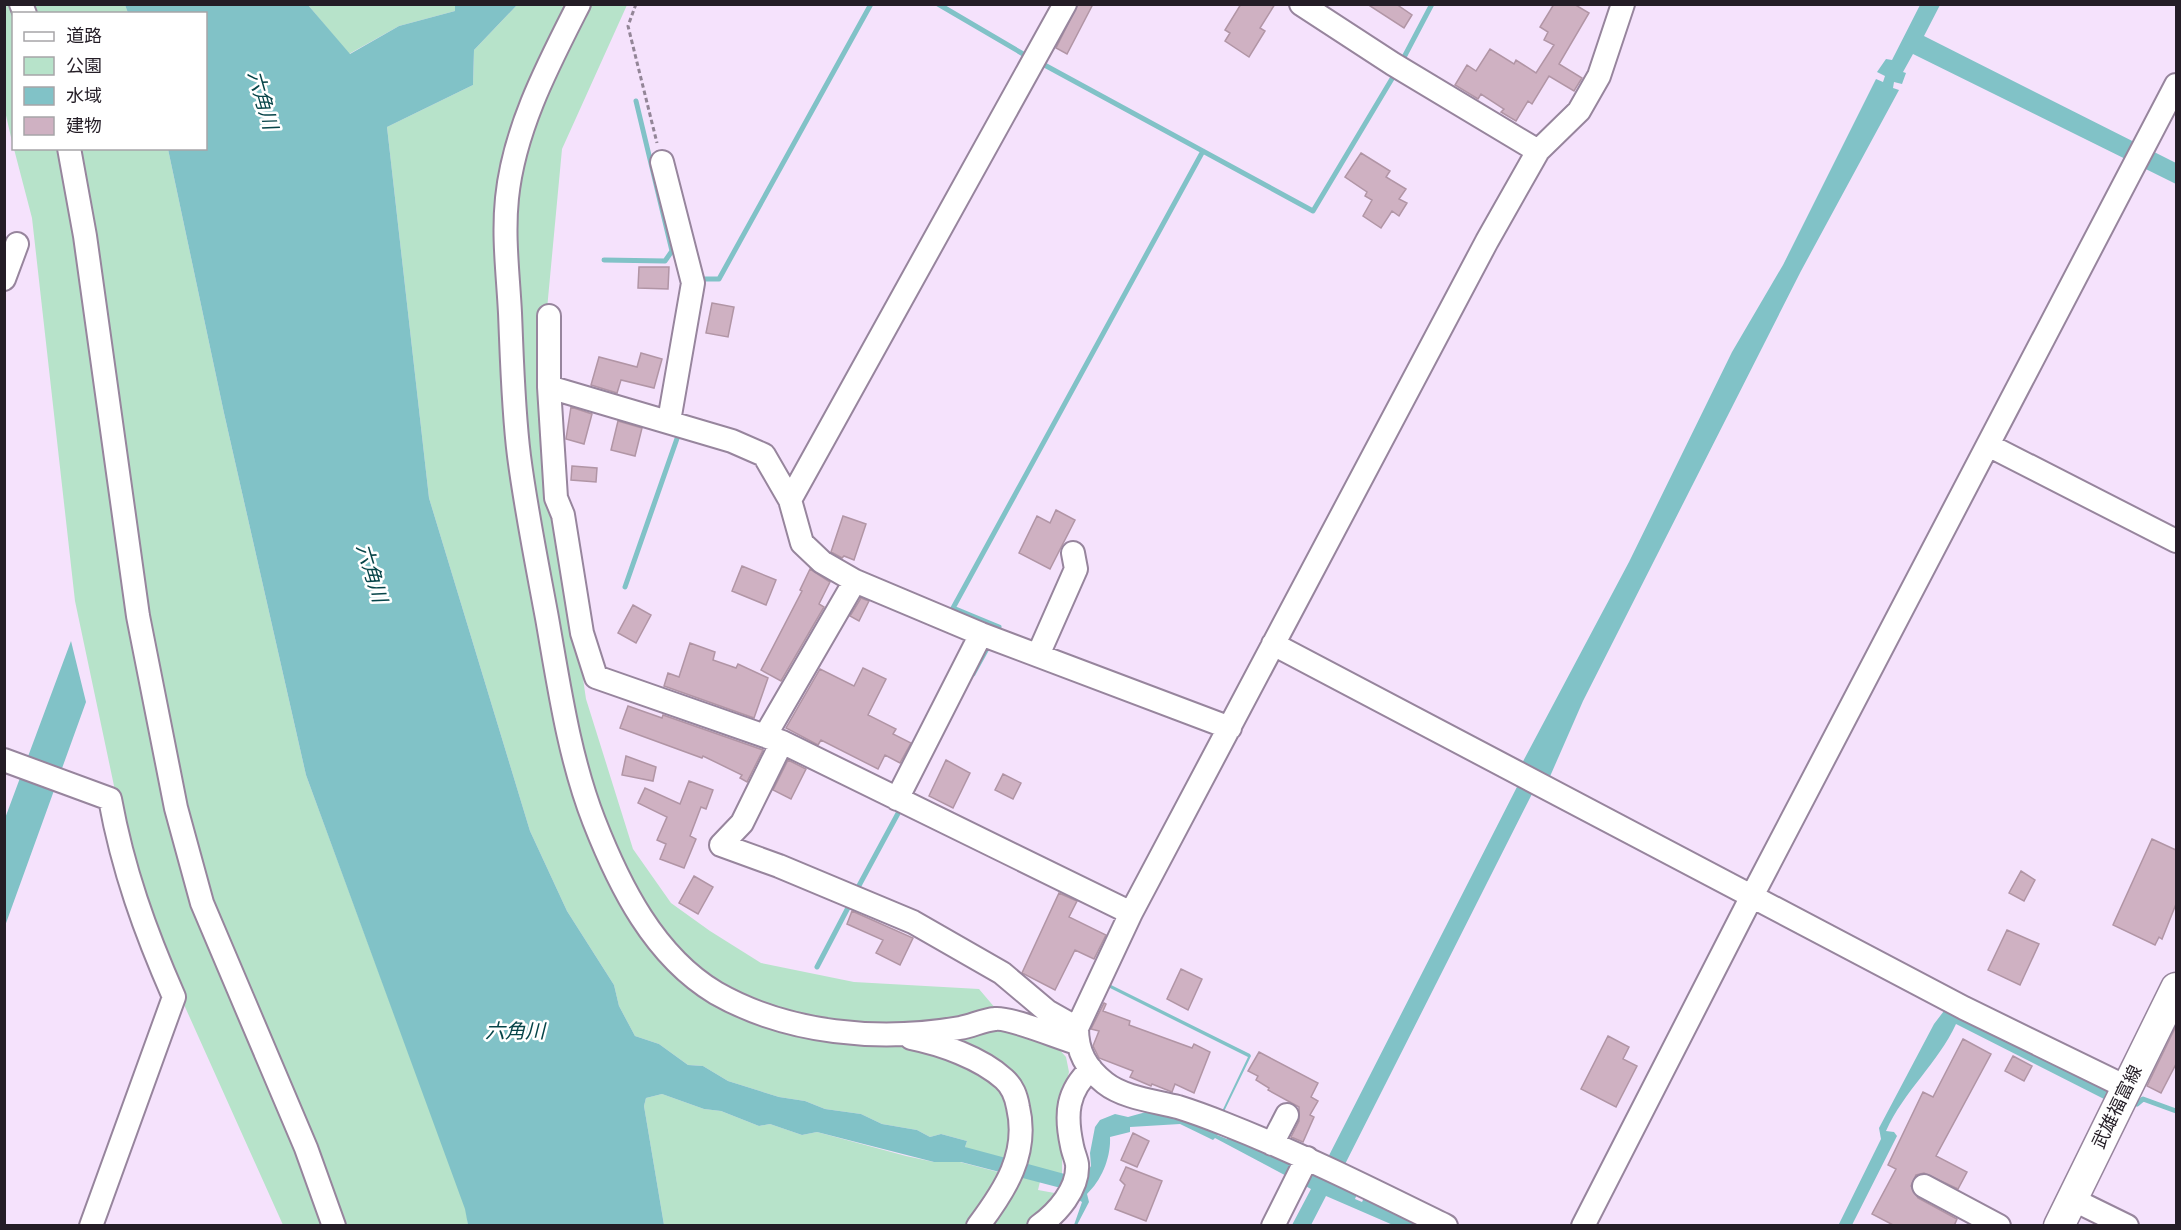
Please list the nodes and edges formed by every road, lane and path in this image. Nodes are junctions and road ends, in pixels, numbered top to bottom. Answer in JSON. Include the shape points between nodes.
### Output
{"nodes":[{"id":1,"x":579,"y":4,"type":"edge"},
{"id":2,"x":636,"y":4,"type":"edge"},
{"id":3,"x":1065,"y":4,"type":"edge"},
{"id":4,"x":1301,"y":4,"type":"edge"},
{"id":5,"x":1623,"y":4,"type":"edge"},
{"id":6,"x":2176,"y":85,"type":"edge"},
{"id":7,"x":69,"y":150,"type":"edge"},
{"id":8,"x":1538,"y":151,"type":"junction"},
{"id":9,"x":662,"y":162,"type":"joint"},
{"id":10,"x":18,"y":244,"type":"dead end"},
{"id":11,"x":4,"y":279,"type":"edge"},
{"id":12,"x":549,"y":316,"type":"dead end"},
{"id":13,"x":549,"y":387,"type":"junction"},
{"id":14,"x":678,"y":425,"type":"junction"},
{"id":15,"x":1988,"y":445,"type":"junction"},
{"id":16,"x":793,"y":495,"type":"junction"},
{"id":17,"x":2176,"y":541,"type":"edge"},
{"id":18,"x":1073,"y":553,"type":"dead end"},
{"id":19,"x":855,"y":581,"type":"junction"},
{"id":20,"x":989,"y":637,"type":"junction"},
{"id":21,"x":1273,"y":644,"type":"junction"},
{"id":22,"x":1038,"y":655,"type":"junction"},
{"id":23,"x":1230,"y":728,"type":"junction"},
{"id":24,"x":773,"y":739,"type":"junction"},
{"id":25,"x":4,"y":760,"type":"edge"},
{"id":26,"x":901,"y":802,"type":"junction"},
{"id":27,"x":1752,"y":896,"type":"junction"},
{"id":28,"x":1131,"y":913,"type":"junction"},
{"id":29,"x":2176,"y":988,"type":"edge"},
{"id":30,"x":895,"y":1035,"type":"junction"},
{"id":31,"x":1077,"y":1036,"type":"junction"},
{"id":32,"x":1091,"y":1069,"type":"junction"},
{"id":33,"x":2126,"y":1088,"type":"junction"},
{"id":34,"x":1287,"y":1115,"type":"dead end"},
{"id":35,"x":1272,"y":1144,"type":"junction"},
{"id":36,"x":1310,"y":1159,"type":"junction"},
{"id":37,"x":1924,"y":1186,"type":"dead end"},
{"id":38,"x":2072,"y":1199,"type":"junction"},
{"id":39,"x":91,"y":1226,"type":"edge"},
{"id":40,"x":334,"y":1226,"type":"edge"},
{"id":41,"x":978,"y":1226,"type":"edge"},
{"id":42,"x":1039,"y":1226,"type":"edge"},
{"id":43,"x":1273,"y":1226,"type":"edge"},
{"id":44,"x":1446,"y":1226,"type":"edge"},
{"id":45,"x":1583,"y":1226,"type":"edge"},
{"id":46,"x":1999,"y":1226,"type":"edge"},
{"id":47,"x":2059,"y":1226,"type":"edge"},
{"id":48,"x":2127,"y":1226,"type":"edge"}],
"edges":[{"from":1,"to":30,"type":"street","via":[[543,75],[516,149],[507,200],[505,248],[519,454],[557,673],[593,818],[622,884],[650,930],[681,967],[715,992],[787,1022],[831,1031]]},
{"from":2,"to":9,"type":"path","via":[[628,26]]},
{"from":3,"to":16,"type":"street"},
{"from":4,"to":8,"type":"street"},
{"from":5,"to":8,"type":"street","via":[[1599,76],[1579,111]]},
{"from":6,"to":15,"type":"street"},
{"from":7,"to":40,"type":"street","via":[[138,616],[176,808],[202,903],[306,1148]]},
{"from":8,"to":21,"type":"street"},
{"from":9,"to":14,"type":"street","via":[[693,283]]},
{"from":10,"to":11,"type":"street"},
{"from":12,"to":13,"type":"street"},
{"from":13,"to":14,"type":"street"},
{"from":13,"to":24,"type":"street","via":[[556,498],[563,515],[582,633],[596,677]]},
{"from":14,"to":16,"type":"street","via":[[764,455]]},
{"from":15,"to":17,"type":"street"},
{"from":15,"to":27,"type":"street"},
{"from":16,"to":19,"type":"street","via":[[802,543],[822,562]]},
{"from":18,"to":22,"type":"street","via":[[1076,569]]},
{"from":19,"to":20,"type":"street"},
{"from":19,"to":24,"type":"street"},
{"from":20,"to":22,"type":"street"},
{"from":20,"to":26,"type":"street"},
{"from":21,"to":23,"type":"street"},
{"from":21,"to":27,"type":"street"},
{"from":22,"to":23,"type":"street"},
{"from":23,"to":28,"type":"street"},
{"from":24,"to":26,"type":"street"},
{"from":24,"to":31,"type":"street","via":[[742,823],[721,845],[912,922],[1002,973]]},
{"from":25,"to":39,"type":"street","via":[[110,799],[119,846],[145,931],[174,997]]},
{"from":26,"to":28,"type":"street"},
{"from":27,"to":33,"type":"street"},
{"from":27,"to":45,"type":"street"},
{"from":28,"to":31,"type":"street"},
{"from":29,"to":33,"type":"main road","name":"武雄福富線"},
{"from":30,"to":31,"type":"street","via":[[961,1028],[998,1018]]},
{"from":30,"to":41,"type":"street","via":[[929,1042],[974,1060],[1004,1078],[1015,1092],[1021,1120],[1020,1150],[1002,1195]]},
{"from":31,"to":32,"type":"street","via":[[1082,1060]]},
{"from":32,"to":35,"type":"street","via":[[1105,1083],[1132,1095],[1219,1122]]},
{"from":32,"to":42,"type":"street","via":[[1077,1082],[1068,1110],[1077,1163],[1074,1184],[1050,1218]]},
{"from":33,"to":38,"type":"main road","name":"武雄福富線"},
{"from":34,"to":35,"type":"street"},
{"from":35,"to":36,"type":"street"},
{"from":36,"to":43,"type":"street"},
{"from":36,"to":44,"type":"street"},
{"from":37,"to":46,"type":"street"},
{"from":38,"to":47,"type":"main road","name":"武雄福富線"},
{"from":38,"to":48,"type":"street"}]}
